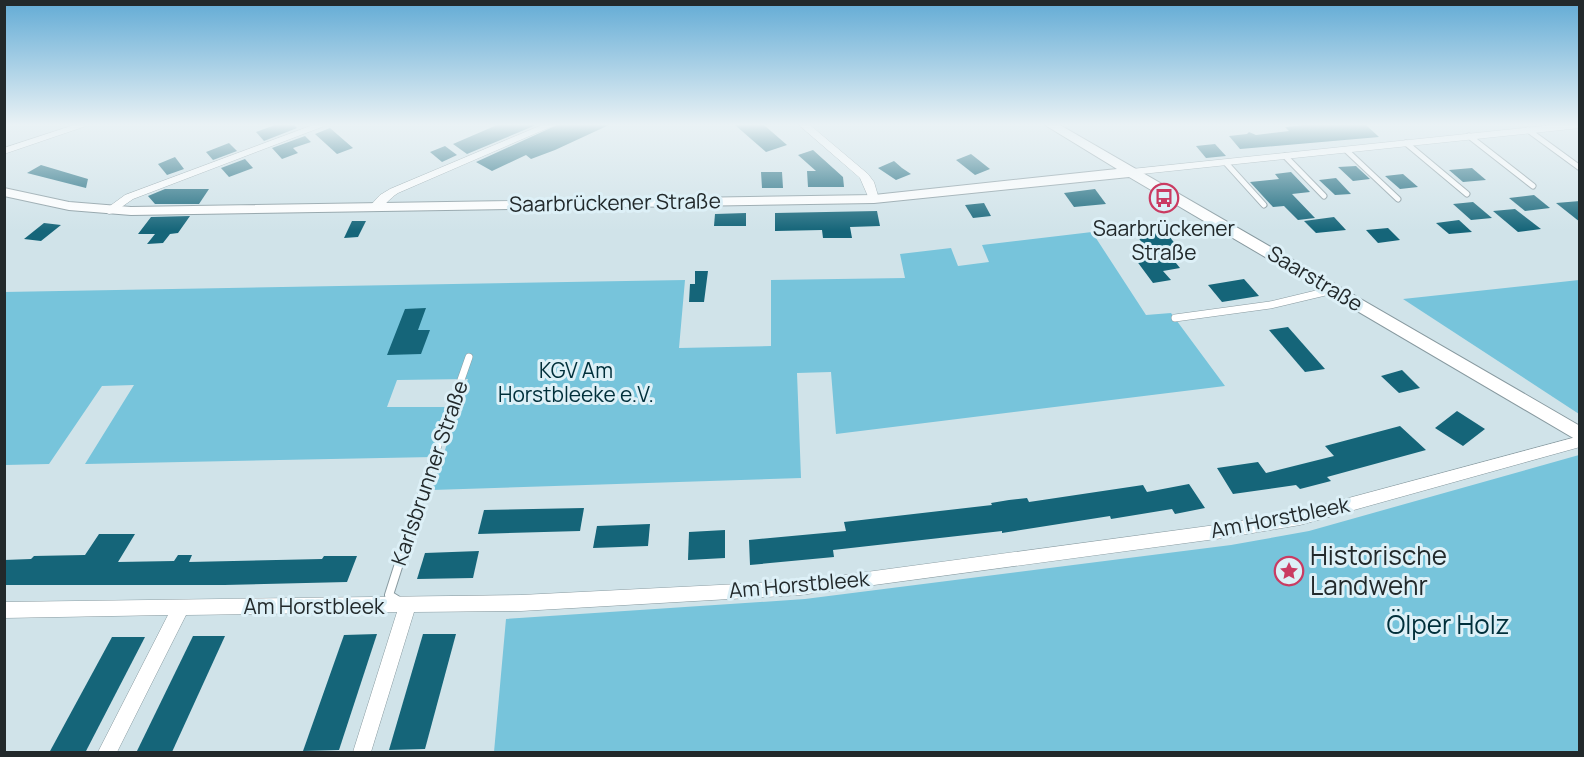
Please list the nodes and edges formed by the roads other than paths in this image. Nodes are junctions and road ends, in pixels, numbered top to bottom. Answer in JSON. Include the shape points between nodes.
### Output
{"nodes":[{"id":1,"x":227,"y":160,"type":"edge"},
{"id":2,"x":467,"y":160,"type":"edge"},
{"id":3,"x":846,"y":160,"type":"edge"},
{"id":4,"x":1112,"y":160,"type":"edge"},
{"id":5,"x":1249,"y":160,"type":"edge"},
{"id":6,"x":1289,"y":160,"type":"edge"},
{"id":7,"x":1357,"y":160,"type":"edge"},
{"id":8,"x":1427,"y":160,"type":"edge"},
{"id":9,"x":1500,"y":160,"type":"edge"},
{"id":10,"x":1227,"y":163,"type":"junction"},
{"id":11,"x":1132,"y":172,"type":"junction"},
{"id":12,"x":1533,"y":186,"type":"dead end"},
{"id":13,"x":4,"y":192,"type":"edge"},
{"id":14,"x":1467,"y":194,"type":"dead end"},
{"id":15,"x":1324,"y":196,"type":"dead end"},
{"id":16,"x":874,"y":199,"type":"junction"},
{"id":17,"x":1398,"y":199,"type":"dead end"},
{"id":18,"x":1264,"y":205,"type":"dead end"},
{"id":19,"x":375,"y":207,"type":"junction"},
{"id":20,"x":109,"y":211,"type":"junction"},
{"id":21,"x":1333,"y":290,"type":"junction"},
{"id":22,"x":1175,"y":318,"type":"dead end"},
{"id":23,"x":469,"y":357,"type":"dead end"},
{"id":24,"x":1580,"y":435,"type":"edge"},
{"id":25,"x":1580,"y":441,"type":"edge"},
{"id":26,"x":407,"y":606,"type":"junction"},
{"id":27,"x":181,"y":608,"type":"junction"},
{"id":28,"x":4,"y":610,"type":"edge"},
{"id":29,"x":108,"y":753,"type":"edge"},
{"id":30,"x":362,"y":753,"type":"edge"}],
"edges":[{"from":1,"to":20,"type":"street","via":[[129,197]]},
{"from":2,"to":19,"type":"street","via":[[394,191]]},
{"from":3,"to":16,"type":"street","via":[[869,182]]},
{"from":4,"to":11,"type":"street","name":"Saarstraße"},
{"from":5,"to":10,"type":"street","name":"Saarbrückener Straße"},
{"from":6,"to":15,"type":"lane"},
{"from":7,"to":17,"type":"lane"},
{"from":8,"to":14,"type":"lane"},
{"from":9,"to":12,"type":"lane"},
{"from":10,"to":11,"type":"street","name":"Saarbrückener Straße"},
{"from":10,"to":18,"type":"lane"},
{"from":11,"to":16,"type":"street","name":"Saarbrückener Straße"},
{"from":11,"to":21,"type":"street","name":"Saarstraße"},
{"from":13,"to":20,"type":"street","name":"Saarbrückener Straße"},
{"from":16,"to":19,"type":"street","name":"Saarbrückener Straße"},
{"from":19,"to":20,"type":"street","name":"Saarbrückener Straße"},
{"from":21,"to":22,"type":"lane","via":[[1270,305]]},
{"from":21,"to":24,"type":"street","name":"Saarstraße"},
{"from":23,"to":26,"type":"lane","name":"Karlsbrunner Straße","via":[[389,595]]},
{"from":25,"to":26,"type":"street","name":"Am Horstbleek","via":[[1300,518],[1223,531],[800,588]]},
{"from":26,"to":27,"type":"street","name":"Am Horstbleek"},
{"from":26,"to":30,"type":"street"},
{"from":27,"to":28,"type":"street","name":"Am Horstbleek"},
{"from":27,"to":29,"type":"street"}]}
